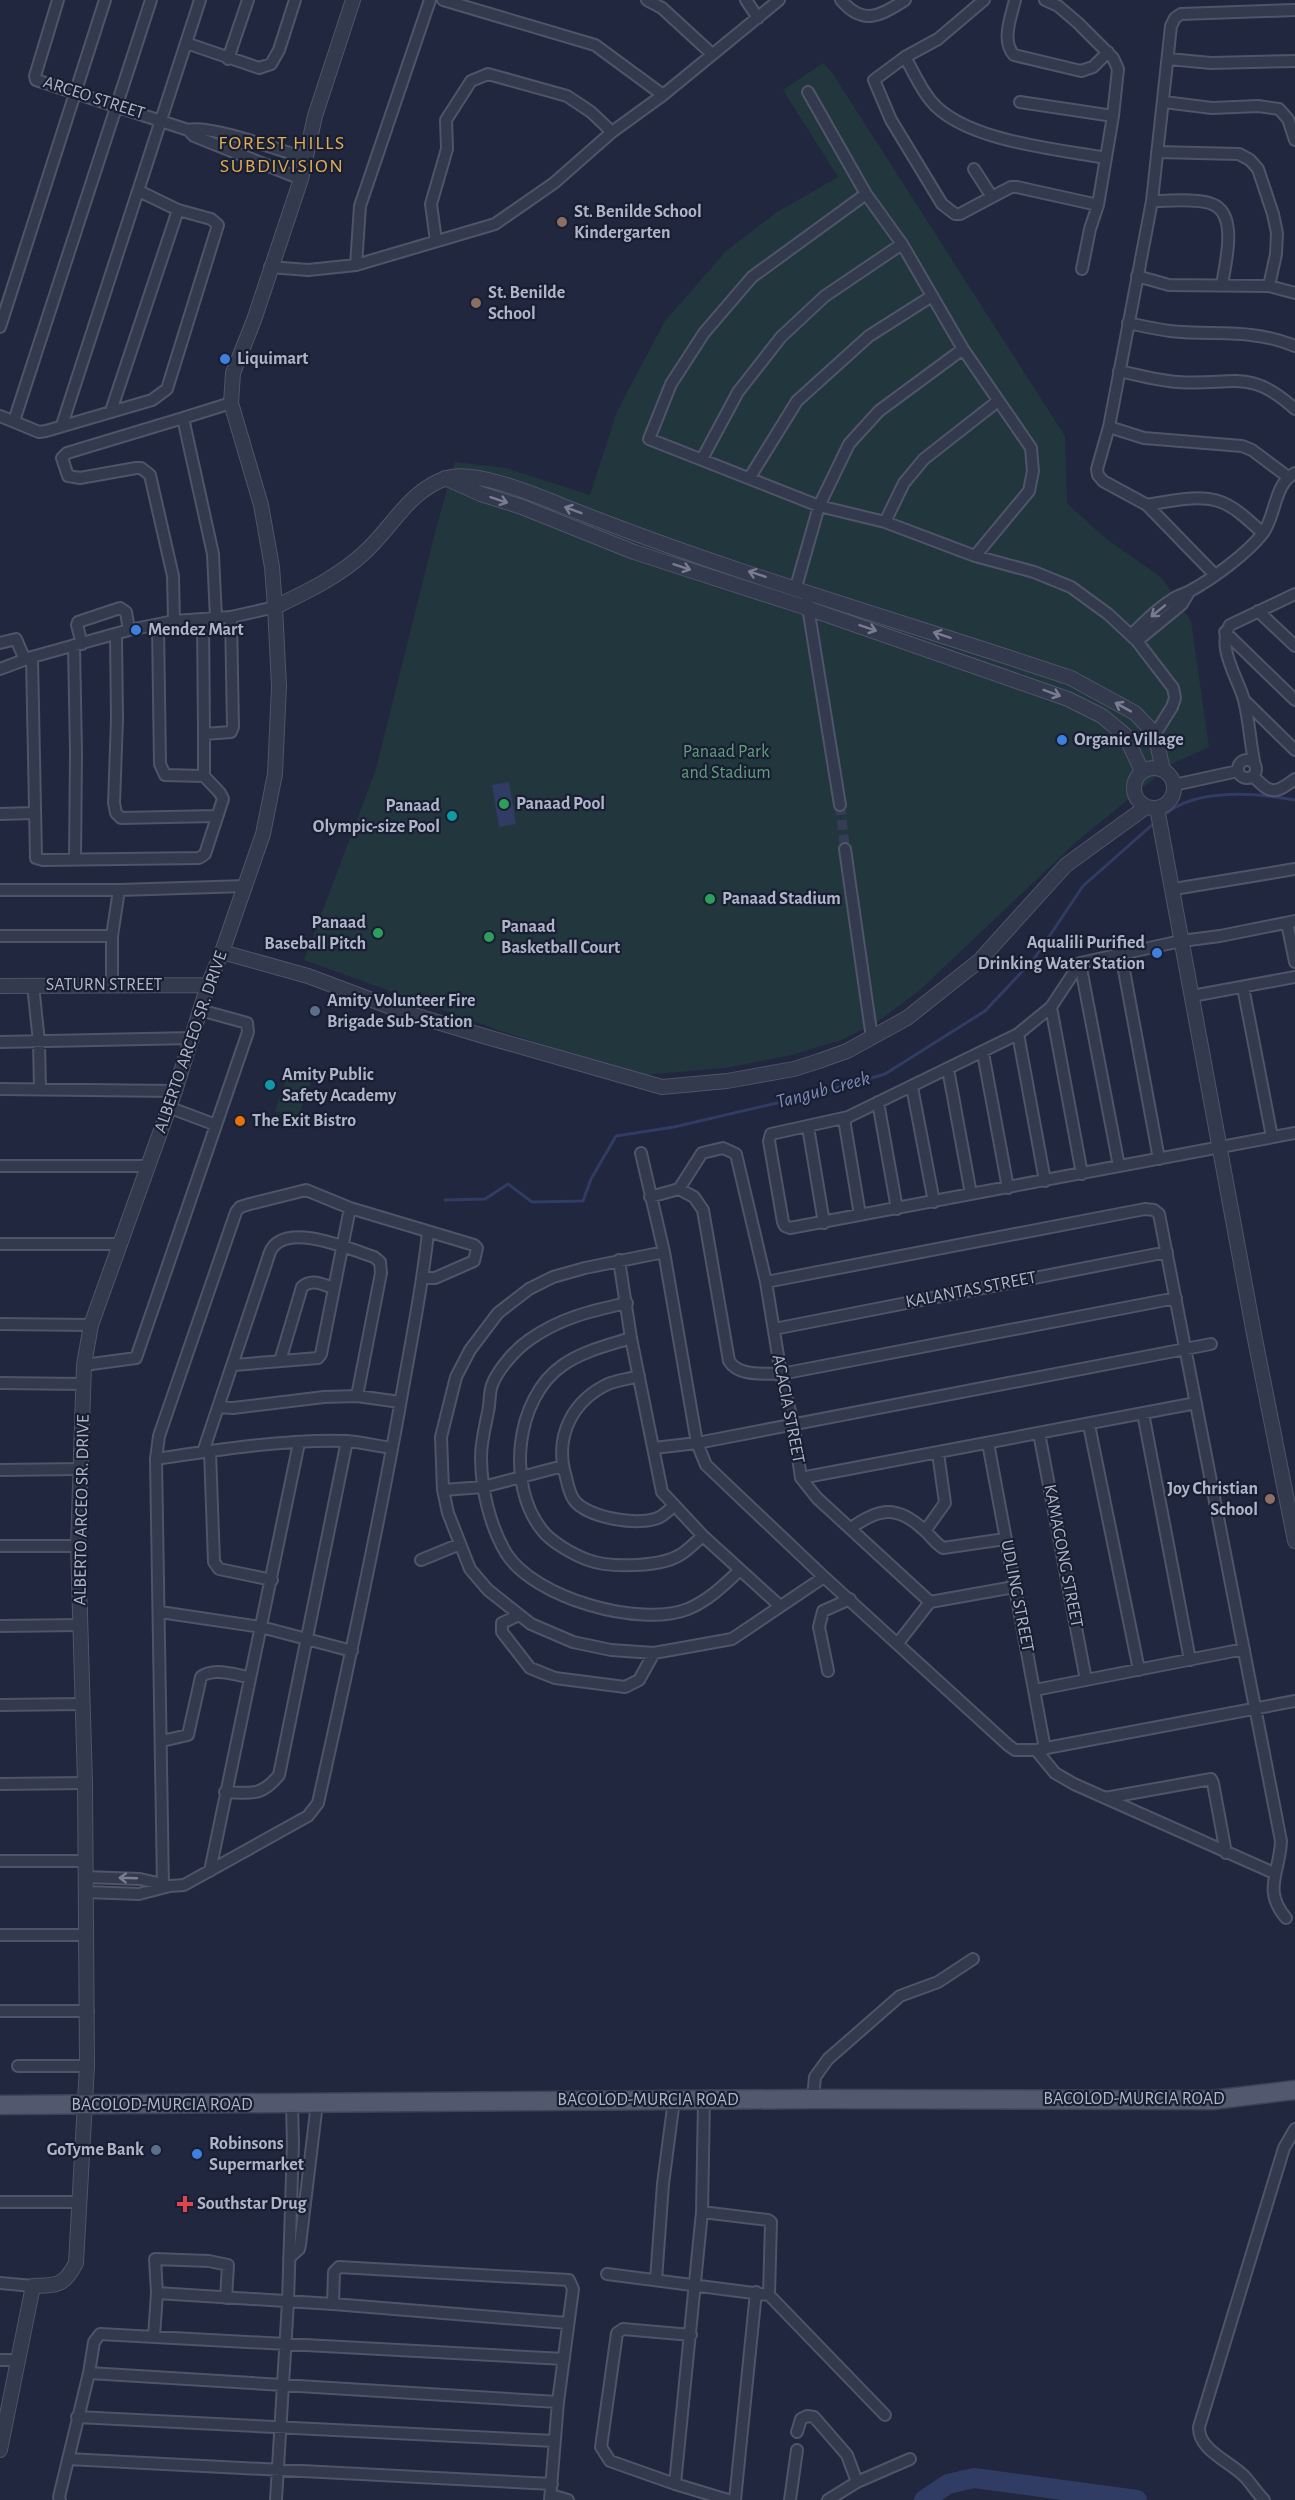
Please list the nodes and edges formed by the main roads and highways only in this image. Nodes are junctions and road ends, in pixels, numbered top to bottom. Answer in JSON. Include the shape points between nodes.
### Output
{"nodes":[{"id":1,"x":1295,"y":2090,"type":"edge"},
{"id":2,"x":0,"y":2105,"type":"edge"}],
"edges":[{"from":1,"to":2,"type":"main road","name":"BACOLOD-MURCIA ROAD","via":[[1212,2100]]}]}
